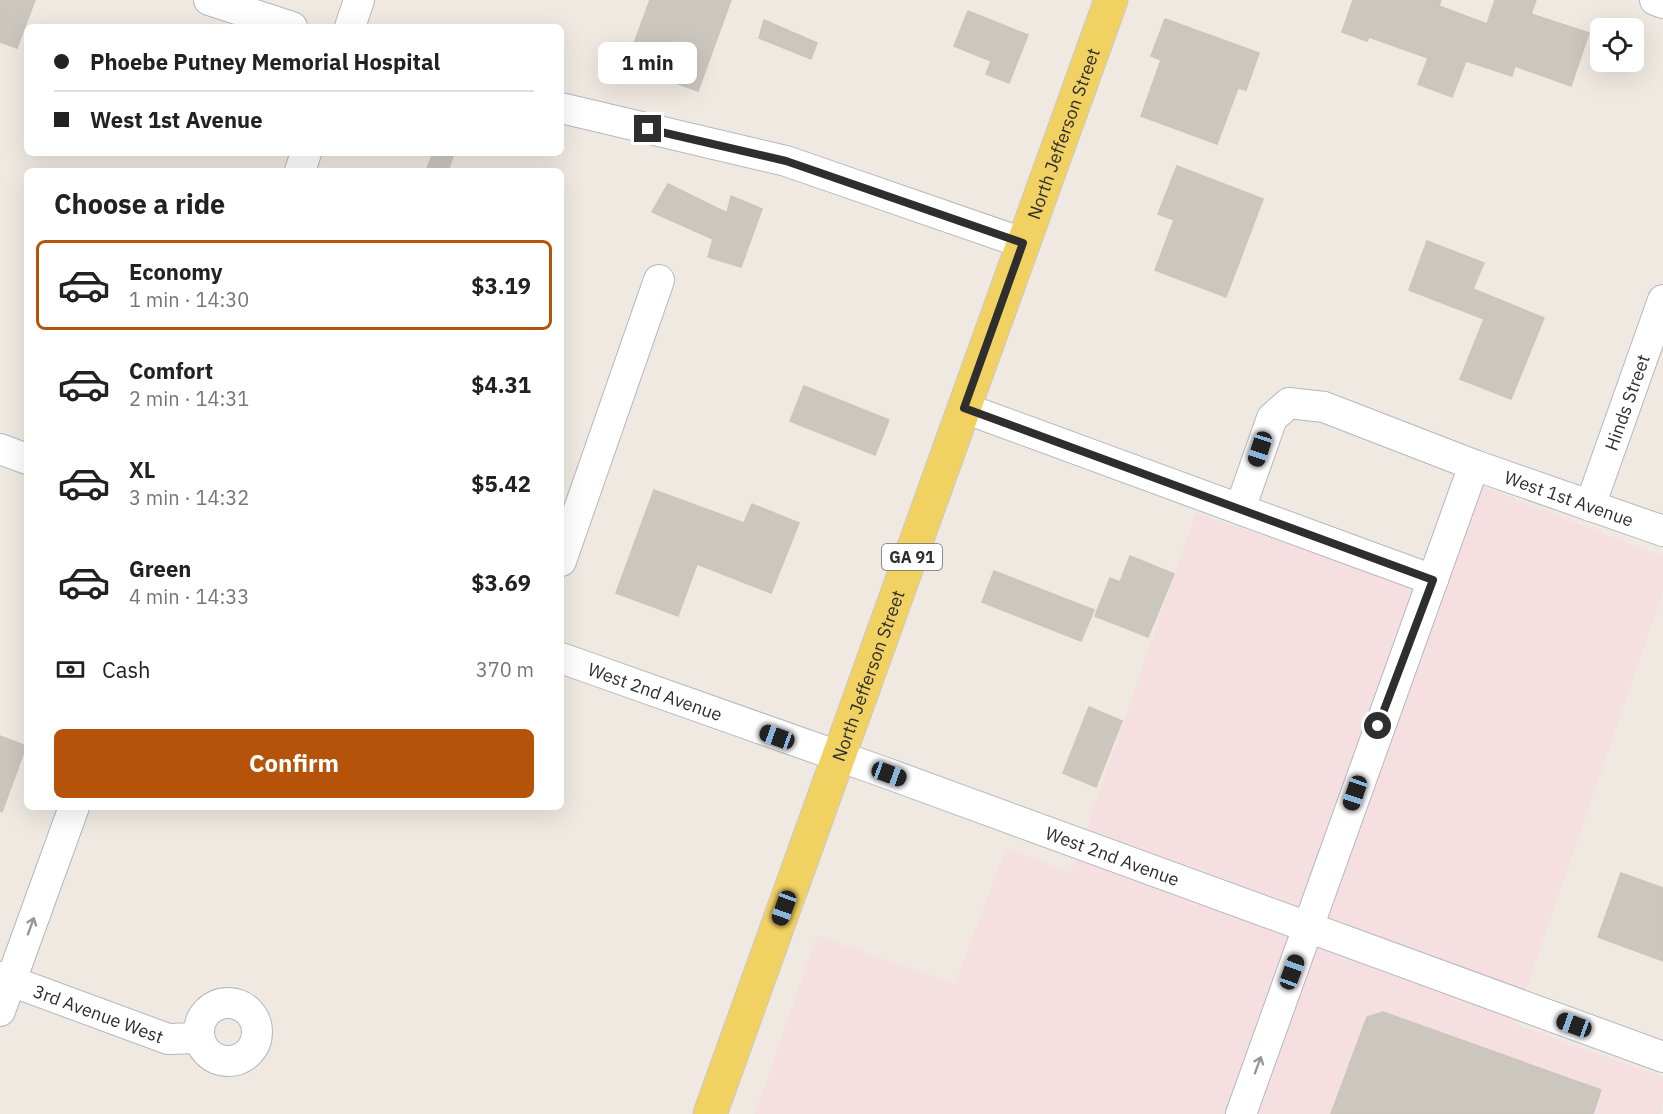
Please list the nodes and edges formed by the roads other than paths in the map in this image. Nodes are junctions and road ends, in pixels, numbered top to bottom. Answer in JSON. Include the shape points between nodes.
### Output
{"nodes":[{"id":1,"x":209,"y":0,"type":"edge"},
{"id":2,"x":359,"y":0,"type":"edge"},
{"id":3,"x":1111,"y":0,"type":"edge"},
{"id":4,"x":1655,"y":0,"type":"edge"},
{"id":5,"x":1663,"y":3,"type":"edge"},
{"id":6,"x":283,"y":24,"type":"edge"},
{"id":7,"x":351,"y":24,"type":"edge"},
{"id":8,"x":564,"y":109,"type":"edge"},
{"id":9,"x":1023,"y":243,"type":"junction"},
{"id":10,"x":659,"y":280,"type":"dead end"},
{"id":11,"x":1663,"y":300,"type":"edge"},
{"id":12,"x":964,"y":408,"type":"junction"},
{"id":13,"x":0,"y":449,"type":"edge"},
{"id":14,"x":24,"y":458,"type":"edge"},
{"id":15,"x":1474,"y":465,"type":"junction"},
{"id":16,"x":1590,"y":506,"type":"junction"},
{"id":17,"x":1240,"y":509,"type":"junction"},
{"id":18,"x":1663,"y":531,"type":"edge"},
{"id":19,"x":564,"y":552,"type":"edge"},
{"id":20,"x":1433,"y":580,"type":"junction"},
{"id":21,"x":564,"y":659,"type":"edge"},
{"id":22,"x":839,"y":757,"type":"junction"},
{"id":23,"x":73,"y":810,"type":"edge"},
{"id":24,"x":1307,"y":928,"type":"junction"},
{"id":25,"x":5,"y":979,"type":"edge"},
{"id":26,"x":0,"y":1011,"type":"edge"},
{"id":27,"x":199,"y":1038,"type":"dead end"},
{"id":28,"x":1663,"y":1057,"type":"edge"},
{"id":29,"x":710,"y":1114,"type":"edge"},
{"id":30,"x":1240,"y":1114,"type":"edge"}],
"edges":[{"from":1,"to":6,"type":"street"},
{"from":2,"to":7,"type":"street"},
{"from":3,"to":9,"type":"main road","name":"North Jefferson Street","number":"GA 91"},
{"from":4,"to":5,"type":"street"},
{"from":8,"to":9,"type":"street","via":[[786,161]]},
{"from":9,"to":12,"type":"main road","name":"North Jefferson Street","number":"GA 91"},
{"from":10,"to":19,"type":"street"},
{"from":11,"to":16,"type":"street","name":"Hinds Street"},
{"from":12,"to":17,"type":"street"},
{"from":12,"to":22,"type":"main road","name":"North Jefferson Street","number":"GA 91"},
{"from":13,"to":14,"type":"street"},
{"from":15,"to":16,"type":"street","name":"West 1st Avenue"},
{"from":15,"to":17,"type":"street","name":"West 1st Avenue","via":[[1324,407],[1289,403],[1272,418]]},
{"from":15,"to":20,"type":"street"},
{"from":16,"to":18,"type":"street","name":"West 1st Avenue"},
{"from":17,"to":20,"type":"street"},
{"from":20,"to":24,"type":"street"},
{"from":21,"to":22,"type":"street","name":"West 2nd Avenue"},
{"from":22,"to":24,"type":"street","name":"West 2nd Avenue"},
{"from":22,"to":29,"type":"main road","name":"North Jefferson Street","number":"GA 91"},
{"from":25,"to":23,"type":"street","one_way":true},
{"from":24,"to":28,"type":"street","name":"West 2nd Avenue"},
{"from":30,"to":24,"type":"street","one_way":true},
{"from":25,"to":26,"type":"street"},
{"from":25,"to":27,"type":"street","name":"3rd Avenue West","via":[[168,1039]]}]}
